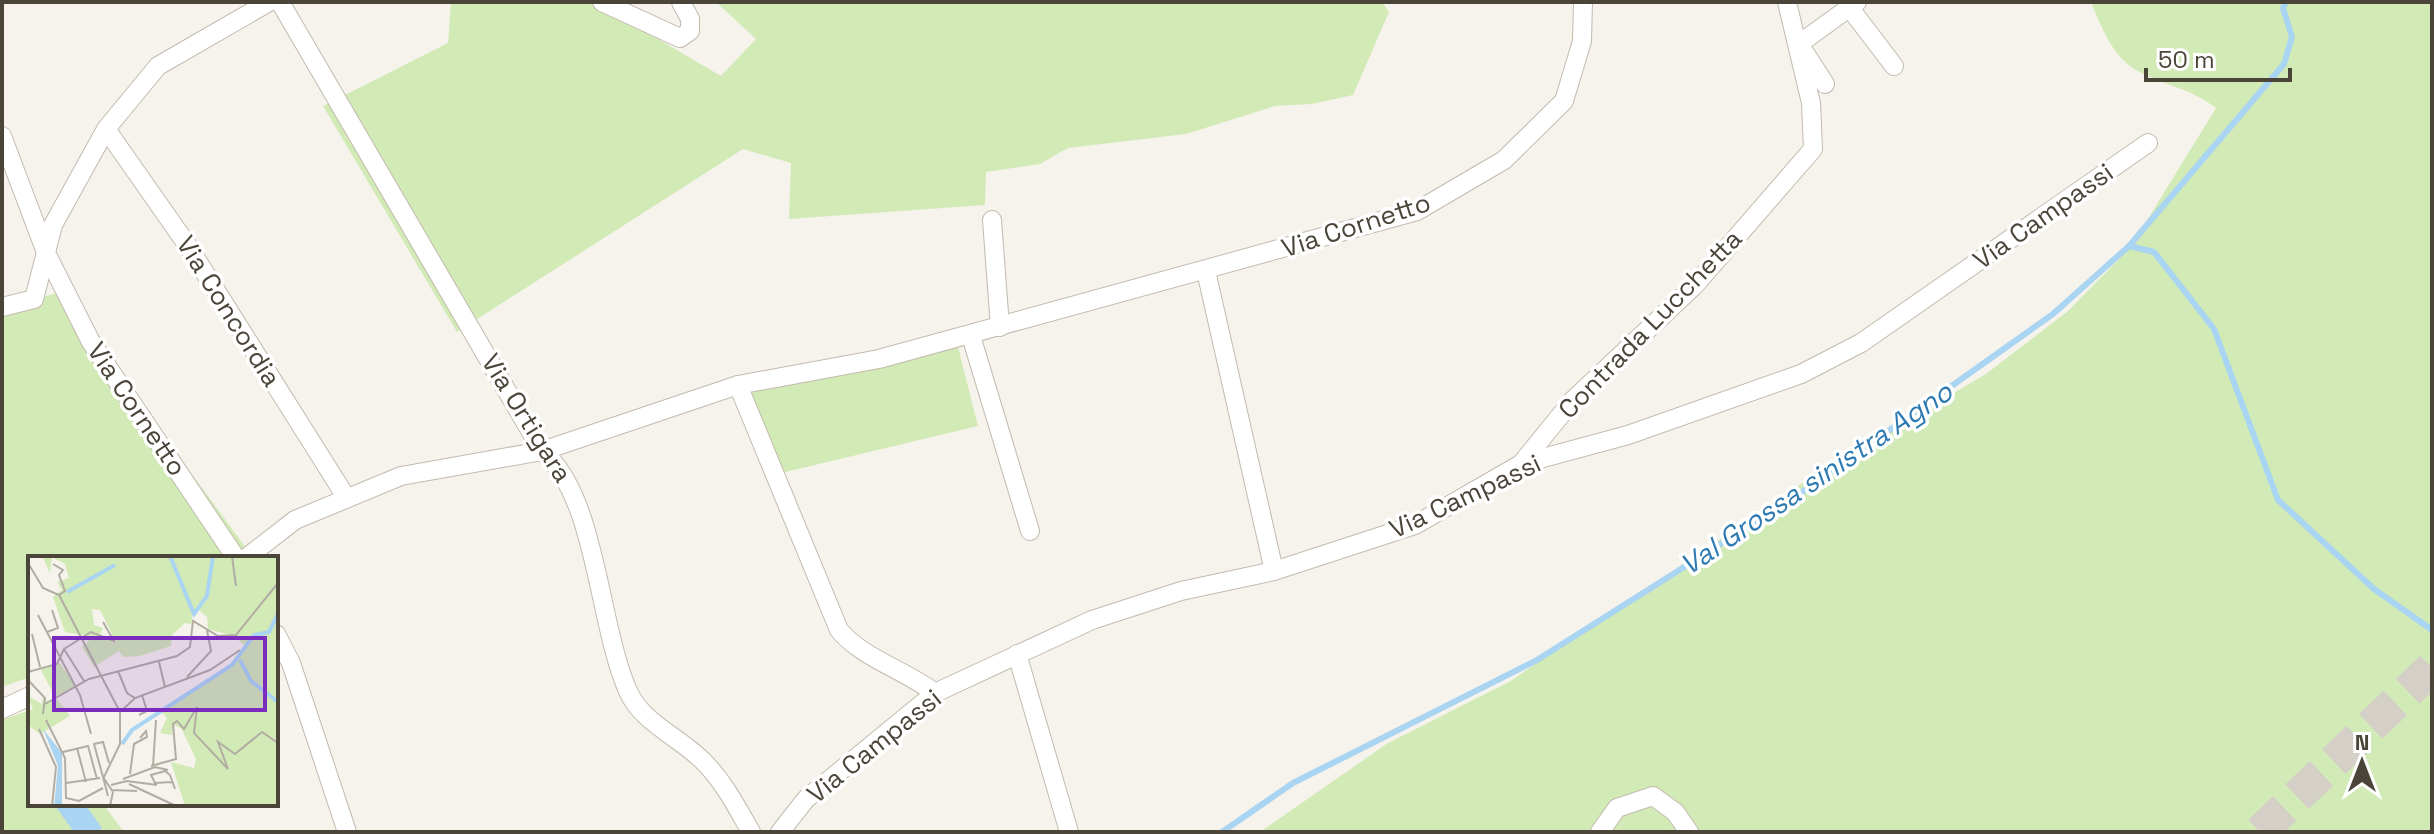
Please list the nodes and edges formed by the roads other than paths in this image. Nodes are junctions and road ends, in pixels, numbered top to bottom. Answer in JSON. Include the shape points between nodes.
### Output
{"nodes":[{"id":1,"x":269,"y":2,"type":"edge"},
{"id":2,"x":280,"y":2,"type":"edge"},
{"id":3,"x":602,"y":2,"type":"edge"},
{"id":4,"x":681,"y":2,"type":"edge"},
{"id":5,"x":1583,"y":2,"type":"edge"},
{"id":6,"x":1787,"y":2,"type":"edge"},
{"id":7,"x":1853,"y":5,"type":"edge"},
{"id":8,"x":1799,"y":44,"type":"junction"},
{"id":9,"x":1894,"y":66,"type":"dead end"},
{"id":10,"x":1825,"y":84,"type":"dead end"},
{"id":11,"x":106,"y":129,"type":"junction"},
{"id":12,"x":2,"y":136,"type":"edge"},
{"id":13,"x":2148,"y":143,"type":"dead end"},
{"id":14,"x":992,"y":220,"type":"dead end"},
{"id":15,"x":47,"y":255,"type":"junction"},
{"id":16,"x":1206,"y":271,"type":"junction"},
{"id":17,"x":2,"y":307,"type":"edge"},
{"id":18,"x":1000,"y":327,"type":"junction"},
{"id":19,"x":971,"y":336,"type":"junction"},
{"id":20,"x":738,"y":385,"type":"junction"},
{"id":21,"x":542,"y":451,"type":"junction"},
{"id":22,"x":1521,"y":464,"type":"junction"},
{"id":23,"x":346,"y":497,"type":"junction"},
{"id":24,"x":1030,"y":531,"type":"dead end"},
{"id":25,"x":235,"y":556,"type":"edge"},
{"id":26,"x":249,"y":556,"type":"edge"},
{"id":27,"x":1274,"y":571,"type":"junction"},
{"id":28,"x":278,"y":638,"type":"edge"},
{"id":29,"x":1017,"y":654,"type":"junction"},
{"id":30,"x":935,"y":693,"type":"junction"},
{"id":31,"x":28,"y":697,"type":"edge"},
{"id":32,"x":2,"y":709,"type":"edge"},
{"id":33,"x":347,"y":832,"type":"edge"},
{"id":34,"x":751,"y":832,"type":"edge"},
{"id":35,"x":780,"y":832,"type":"edge"},
{"id":36,"x":1069,"y":832,"type":"edge"},
{"id":37,"x":1600,"y":832,"type":"edge"},
{"id":38,"x":1689,"y":832,"type":"edge"}],
"edges":[{"from":1,"to":11,"type":"street","via":[[158,66]]},
{"from":2,"to":21,"type":"street","name":"Via Ortigara"},
{"from":3,"to":4,"type":"street","via":[[680,38],[691,25]]},
{"from":5,"to":16,"type":"street","name":"Via Cornetto","via":[[1582,41],[1564,101],[1504,160],[1417,211]]},
{"from":6,"to":8,"type":"street"},
{"from":7,"to":8,"type":"street"},
{"from":7,"to":9,"type":"street"},
{"from":8,"to":10,"type":"street"},
{"from":8,"to":22,"type":"street","name":"Contrada Lucchetta","via":[[1813,114],[1813,149],[1695,285],[1573,400]]},
{"from":11,"to":15,"type":"street","via":[[53,225]]},
{"from":11,"to":23,"type":"street","name":"Via Concordia","via":[[188,246]]},
{"from":12,"to":15,"type":"street","name":"Via Cornetto"},
{"from":13,"to":22,"type":"street","name":"Via Campassi","via":[[1861,343],[1801,374],[1628,435]]},
{"from":14,"to":18,"type":"street"},
{"from":15,"to":17,"type":"street","via":[[34,299]]},
{"from":15,"to":25,"type":"street","name":"Via Cornetto","via":[[91,342]]},
{"from":16,"to":18,"type":"street","name":"Via Cornetto"},
{"from":16,"to":27,"type":"street"},
{"from":18,"to":19,"type":"street","name":"Via Cornetto"},
{"from":19,"to":20,"type":"street","name":"Via Cornetto"},
{"from":19,"to":24,"type":"street"},
{"from":20,"to":21,"type":"street","name":"Via Cornetto"},
{"from":20,"to":30,"type":"street","via":[[839,630],[852,646],[908,673]]},
{"from":21,"to":23,"type":"street","name":"Via Cornetto","via":[[401,476]]},
{"from":21,"to":34,"type":"street","name":"Via Ortigara","via":[[571,490],[635,704],[703,761],[729,792]]},
{"from":22,"to":27,"type":"street","name":"Via Campassi","via":[[1415,525]]},
{"from":23,"to":26,"type":"street","name":"Via Cornetto","via":[[295,520]]},
{"from":27,"to":29,"type":"street","name":"Via Campassi","via":[[1181,591],[1092,620]]},
{"from":28,"to":33,"type":"street"},
{"from":29,"to":30,"type":"street","name":"Via Campassi"},
{"from":29,"to":36,"type":"street"},
{"from":30,"to":35,"type":"street","name":"Via Campassi","via":[[806,799]]},
{"from":31,"to":32,"type":"street"},
{"from":37,"to":38,"type":"street","via":[[1617,808],[1653,796],[1675,812]]}]}
